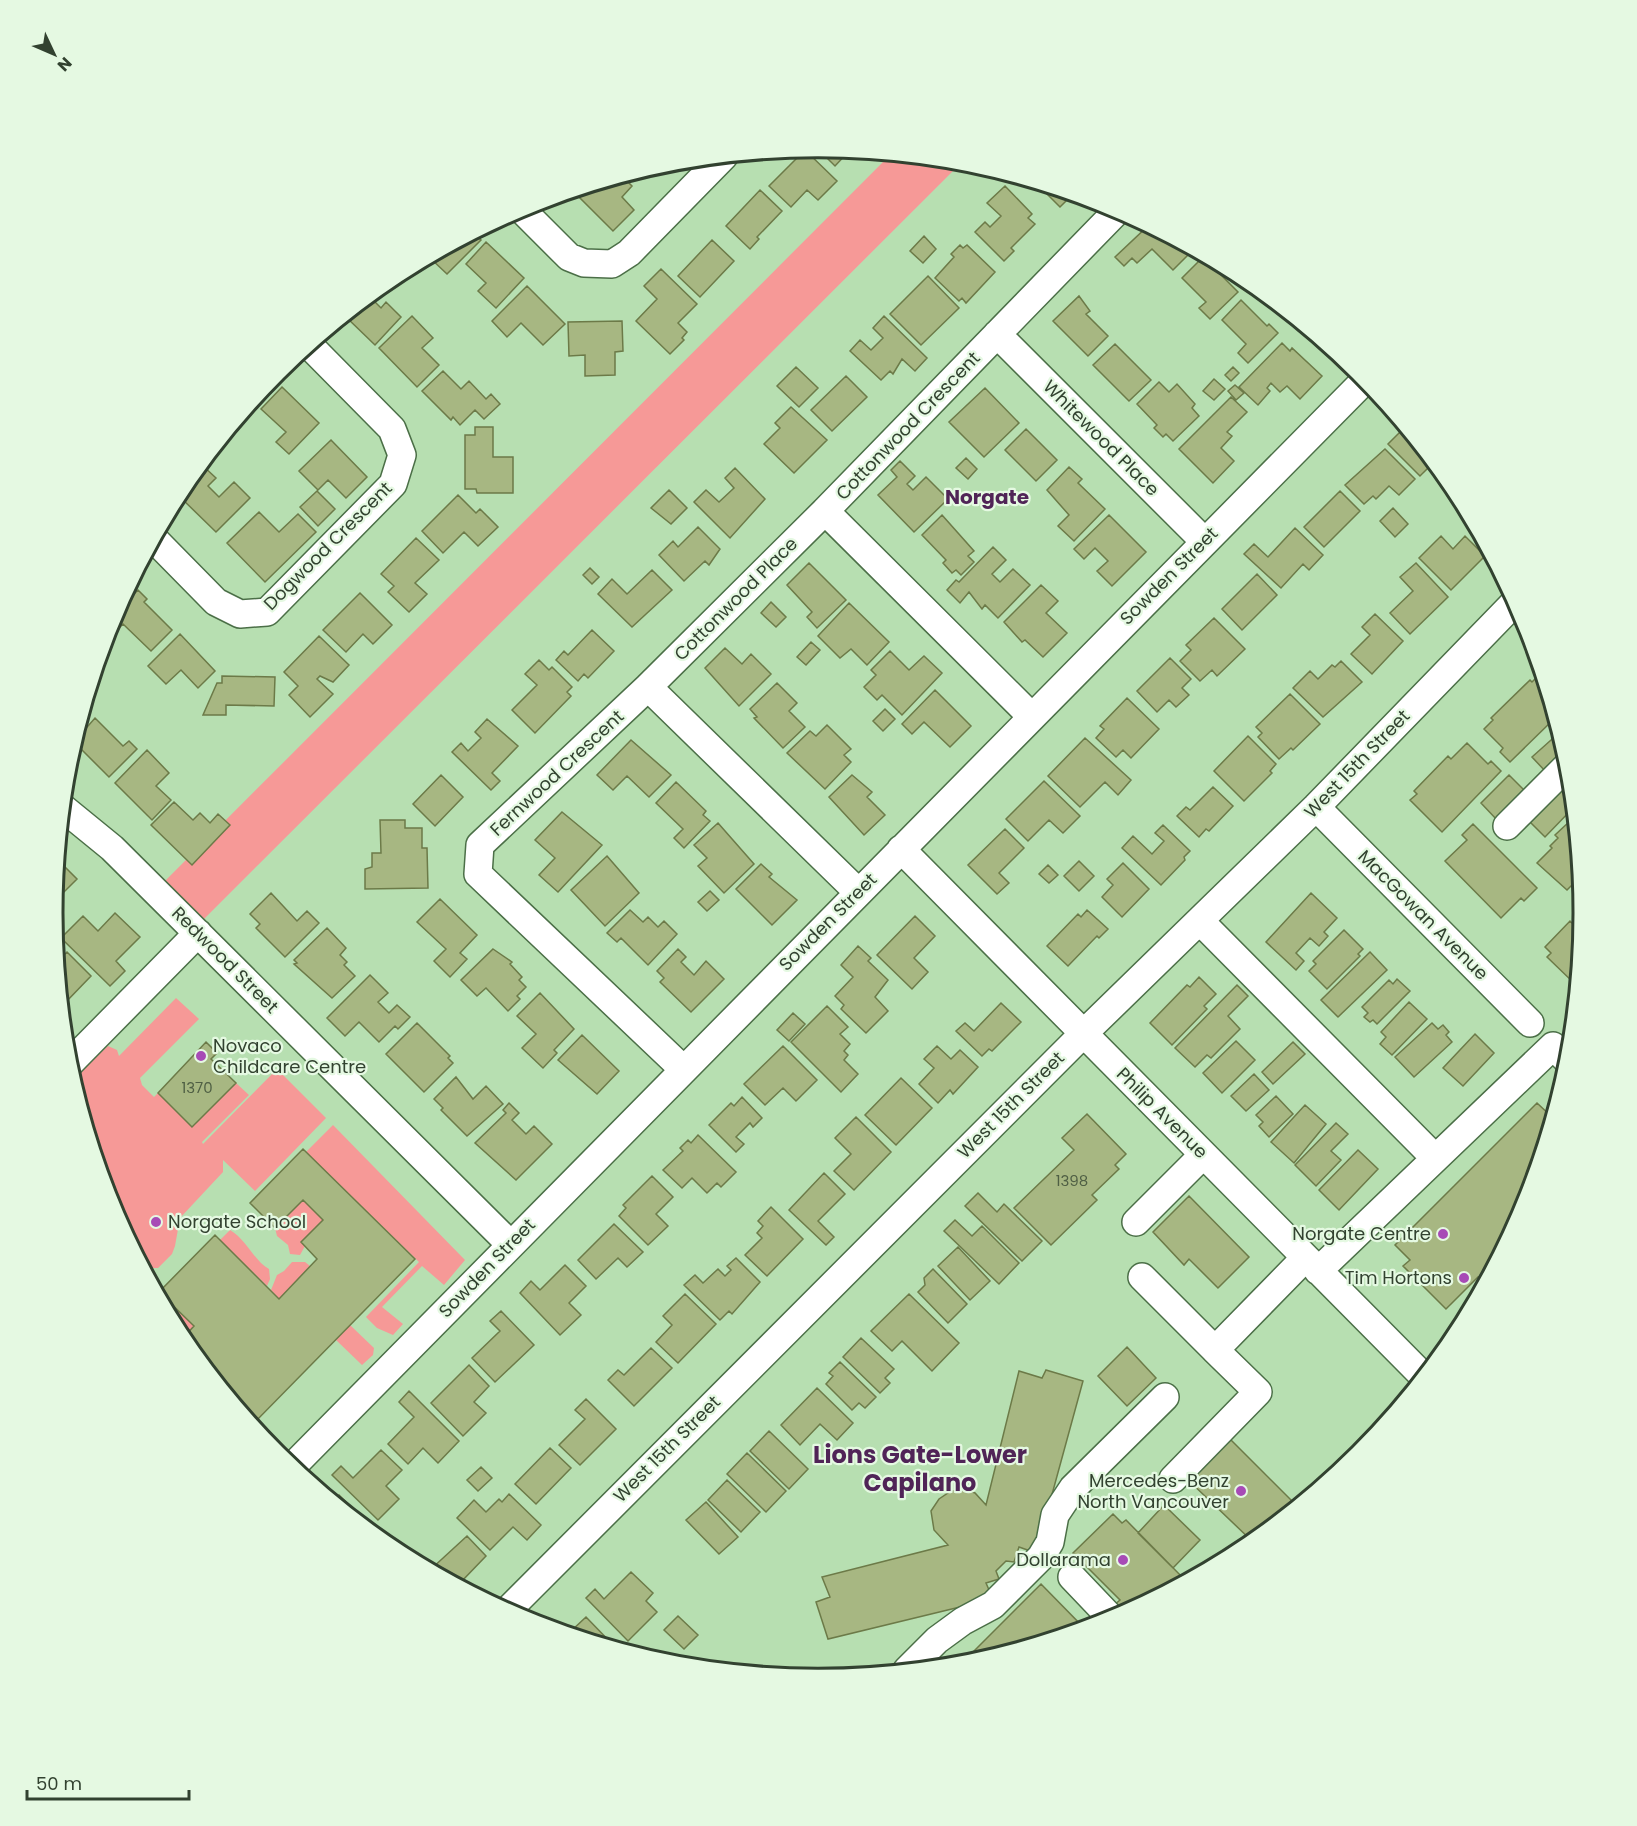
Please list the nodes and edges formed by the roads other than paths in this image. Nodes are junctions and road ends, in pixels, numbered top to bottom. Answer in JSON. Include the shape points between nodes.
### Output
{"nodes":[{"id":1,"x":716,"y":165,"type":"edge"},
{"id":2,"x":528,"y":216,"type":"edge"},
{"id":3,"x":1112,"y":217,"type":"edge"},
{"id":4,"x":998,"y":334,"type":"junction"},
{"id":5,"x":314,"y":350,"type":"edge"},
{"id":6,"x":1359,"y":386,"type":"edge"},
{"id":7,"x":825,"y":511,"type":"junction"},
{"id":8,"x":1204,"y":541,"type":"junction"},
{"id":9,"x":159,"y":544,"type":"edge"},
{"id":10,"x":1509,"y":608,"type":"edge"},
{"id":11,"x":648,"y":687,"type":"junction"},
{"id":12,"x":1031,"y":716,"type":"junction"},
{"id":13,"x":1560,"y":773,"type":"edge"},
{"id":14,"x":1316,"y":807,"type":"junction"},
{"id":15,"x":69,"y":813,"type":"edge"},
{"id":16,"x":1506,"y":826,"type":"dead end"},
{"id":17,"x":901,"y":849,"type":"junction"},
{"id":18,"x":858,"y":892,"type":"junction"},
{"id":19,"x":1200,"y":921,"type":"junction"},
{"id":20,"x":198,"y":933,"type":"junction"},
{"id":21,"x":1530,"y":1023,"type":"dead end"},
{"id":22,"x":1083,"y":1034,"type":"junction"},
{"id":23,"x":1560,"y":1055,"type":"edge"},
{"id":24,"x":77,"y":1056,"type":"edge"},
{"id":25,"x":683,"y":1069,"type":"junction"},
{"id":26,"x":1203,"y":1155,"type":"junction"},
{"id":27,"x":1435,"y":1158,"type":"junction"},
{"id":28,"x":1136,"y":1222,"type":"dead end"},
{"id":29,"x":510,"y":1244,"type":"junction"},
{"id":30,"x":1312,"y":1264,"type":"junction"},
{"id":31,"x":1142,"y":1277,"type":"dead end"},
{"id":32,"x":1215,"y":1350,"type":"junction"},
{"id":33,"x":1419,"y":1372,"type":"edge"},
{"id":34,"x":1165,"y":1397,"type":"dead end"},
{"id":35,"x":298,"y":1461,"type":"edge"},
{"id":36,"x":1173,"y":1479,"type":"dead end"},
{"id":37,"x":1072,"y":1577,"type":"dead end"},
{"id":38,"x":514,"y":1604,"type":"edge"},
{"id":39,"x":1105,"y":1612,"type":"edge"},
{"id":40,"x":915,"y":1662,"type":"edge"}],
"edges":[{"from":1,"to":2,"type":"street","via":[[630,253],[612,264],[585,263],[569,257]]},
{"from":3,"to":4,"type":"street","name":"Cottonwood Crescent"},
{"from":4,"to":7,"type":"street","name":"Cottonwood Crescent"},
{"from":4,"to":8,"type":"street","name":"Whitewood Place"},
{"from":5,"to":9,"type":"street","name":"Dogwood Crescent","via":[[392,429],[402,455],[393,484],[267,612],[240,614],[216,602]]},
{"from":6,"to":8,"type":"street","name":"Sowden Street"},
{"from":7,"to":11,"type":"street","name":"Cottonwood Place"},
{"from":7,"to":12,"type":"street","name":"Cottonwood Crescent"},
{"from":8,"to":12,"type":"street","name":"Sowden Street"},
{"from":10,"to":14,"type":"street","name":"West 15th Street"},
{"from":11,"to":18,"type":"street"},
{"from":11,"to":25,"type":"street","name":"Fernwood Crescent","via":[[480,845],[478,874]]},
{"from":12,"to":17,"type":"street","name":"Sowden Street"},
{"from":13,"to":16,"type":"street"},
{"from":14,"to":19,"type":"street","name":"West 15th Street"},
{"from":14,"to":21,"type":"street","name":"MacGowan Avenue"},
{"from":15,"to":20,"type":"street","name":"Redwood Street","via":[[112,848]]},
{"from":17,"to":18,"type":"street","name":"Sowden Street"},
{"from":17,"to":22,"type":"street","name":"Philip Avenue"},
{"from":18,"to":25,"type":"street","name":"Sowden Street"},
{"from":19,"to":22,"type":"street","name":"West 15th Street"},
{"from":19,"to":27,"type":"street"},
{"from":20,"to":24,"type":"street"},
{"from":20,"to":29,"type":"street","name":"Redwood Street"},
{"from":22,"to":26,"type":"street","name":"Philip Avenue"},
{"from":22,"to":38,"type":"street","name":"West 15th Street"},
{"from":23,"to":27,"type":"street"},
{"from":25,"to":29,"type":"street","name":"Sowden Street"},
{"from":26,"to":28,"type":"street"},
{"from":26,"to":30,"type":"street","name":"Philip Avenue"},
{"from":27,"to":30,"type":"street"},
{"from":29,"to":35,"type":"street","name":"Sowden Street"},
{"from":30,"to":32,"type":"street"},
{"from":30,"to":33,"type":"street","name":"Philip Avenue"},
{"from":31,"to":32,"type":"street"},
{"from":32,"to":36,"type":"street","via":[[1258,1392]]},
{"from":34,"to":40,"type":"street","via":[[1073,1488],[1055,1515],[1050,1542],[1041,1557],[993,1605],[937,1640]]},
{"from":37,"to":39,"type":"street"}]}
